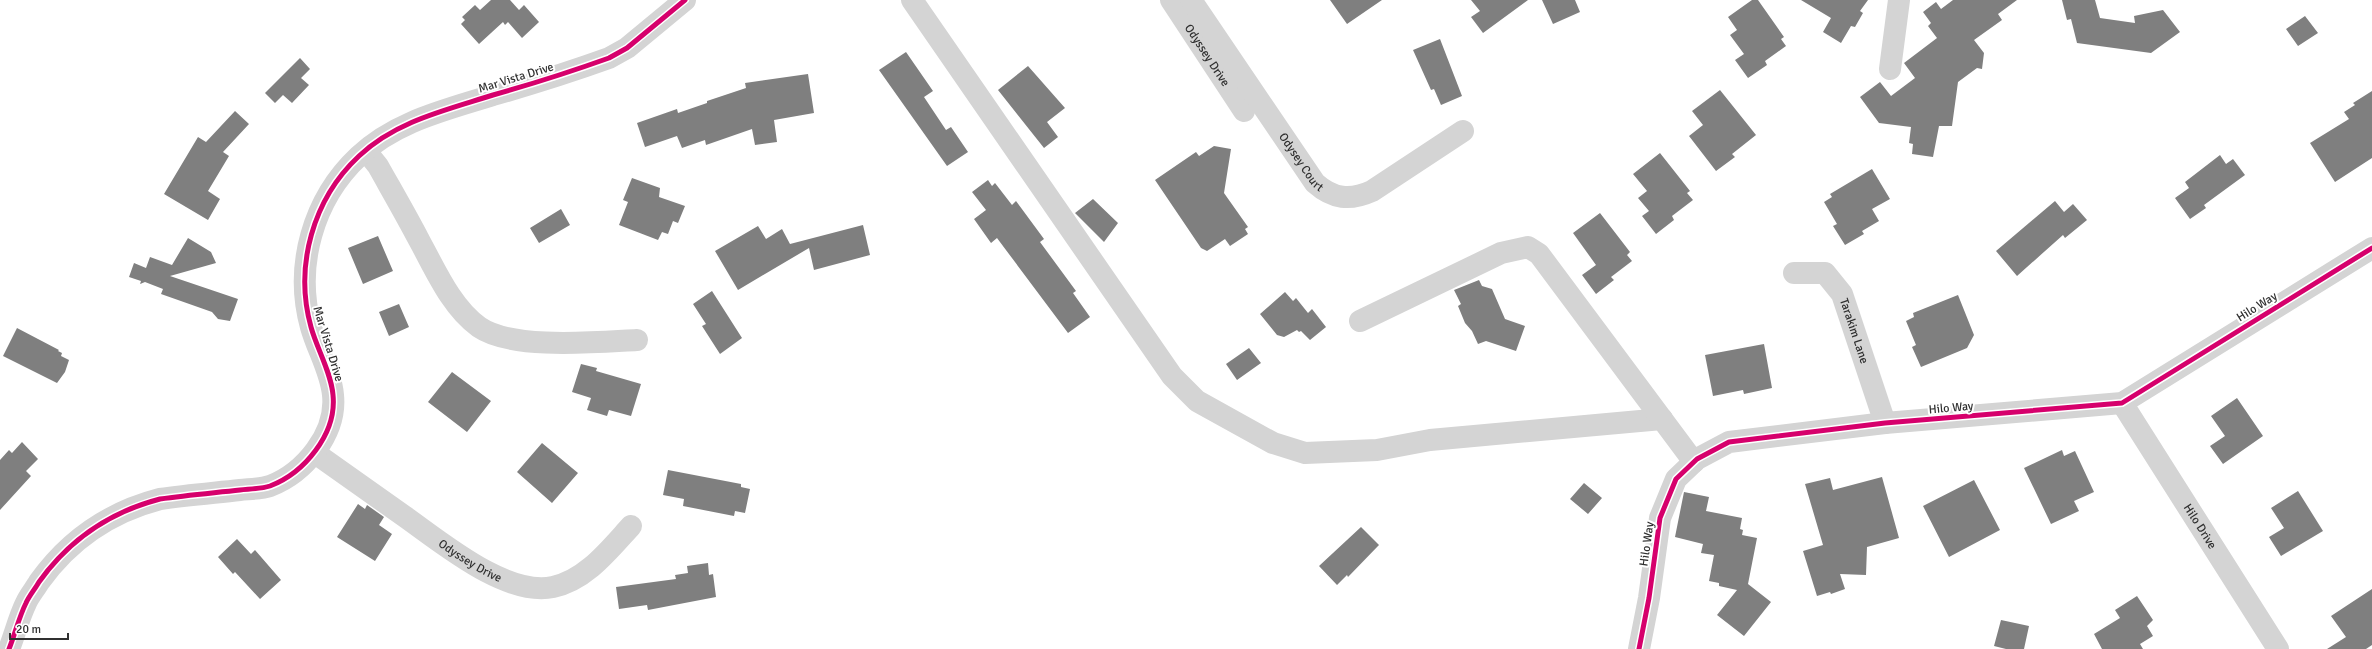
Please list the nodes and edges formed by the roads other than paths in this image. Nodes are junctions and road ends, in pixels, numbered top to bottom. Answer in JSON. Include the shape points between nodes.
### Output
{"nodes":[{"id":1,"x":685,"y":0,"type":"edge"},
{"id":2,"x":912,"y":0,"type":"edge"},
{"id":3,"x":1171,"y":0,"type":"edge"},
{"id":4,"x":1191,"y":0,"type":"edge"},
{"id":5,"x":1899,"y":0,"type":"edge"},
{"id":6,"x":1890,"y":69,"type":"dead end"},
{"id":7,"x":1244,"y":111,"type":"dead end"},
{"id":8,"x":1463,"y":131,"type":"dead end"},
{"id":9,"x":366,"y":151,"type":"junction"},
{"id":10,"x":2372,"y":248,"type":"edge"},
{"id":11,"x":1794,"y":272,"type":"dead end"},
{"id":12,"x":1360,"y":322,"type":"dead end"},
{"id":13,"x":637,"y":340,"type":"dead end"},
{"id":14,"x":2122,"y":403,"type":"junction"},
{"id":15,"x":1662,"y":419,"type":"junction"},
{"id":16,"x":1885,"y":424,"type":"junction"},
{"id":17,"x":315,"y":452,"type":"junction"},
{"id":18,"x":1694,"y":462,"type":"junction"},
{"id":19,"x":631,"y":526,"type":"dead end"},
{"id":20,"x":9,"y":649,"type":"edge"},
{"id":21,"x":1639,"y":649,"type":"edge"},
{"id":22,"x":2278,"y":649,"type":"edge"}],
"edges":[{"from":1,"to":9,"type":"street","name":"Mar Vista Drive","via":[[627,48],[609,58],[411,122]]},
{"from":2,"to":15,"type":"street","via":[[1172,376],[1196,401],[1273,443],[1305,453],[1377,450],[1430,440]]},
{"from":3,"to":7,"type":"street","name":"Odyssey Drive"},
{"from":4,"to":8,"type":"street","name":"Odysey Court","via":[[1315,183],[1332,195],[1359,197],[1372,191]]},
{"from":5,"to":6,"type":"street"},
{"from":9,"to":13,"type":"street","via":[[378,166],[442,282],[455,301],[479,327],[502,337],[519,340]]},
{"from":9,"to":17,"type":"street","name":"Mar Vista Drive","via":[[351,164],[330,192],[317,216],[308,244],[304,274],[305,302],[333,394],[334,410]]},
{"from":10,"to":14,"type":"street","name":"Hilo Way"},
{"from":11,"to":16,"type":"street","name":"Tarakim Lane","via":[[1825,273],[1842,294]]},
{"from":12,"to":15,"type":"street","via":[[1501,253],[1528,247],[1539,254]]},
{"from":14,"to":16,"type":"street","name":"Hilo Way"},
{"from":14,"to":22,"type":"street","name":"Hilo Drive"},
{"from":15,"to":18,"type":"street"},
{"from":16,"to":18,"type":"street","name":"Hilo Way","via":[[1729,442]]},
{"from":17,"to":19,"type":"street","name":"Odyssey Drive","via":[[465,560],[512,583],[536,589],[572,581],[596,564]]},
{"from":17,"to":20,"type":"street","name":"Mar Vista Drive","via":[[295,472],[267,487],[160,499],[108,519],[78,539],[49,569],[26,602]]},
{"from":18,"to":21,"type":"street","name":"Hilo Way","via":[[1676,479],[1660,518]]}]}
